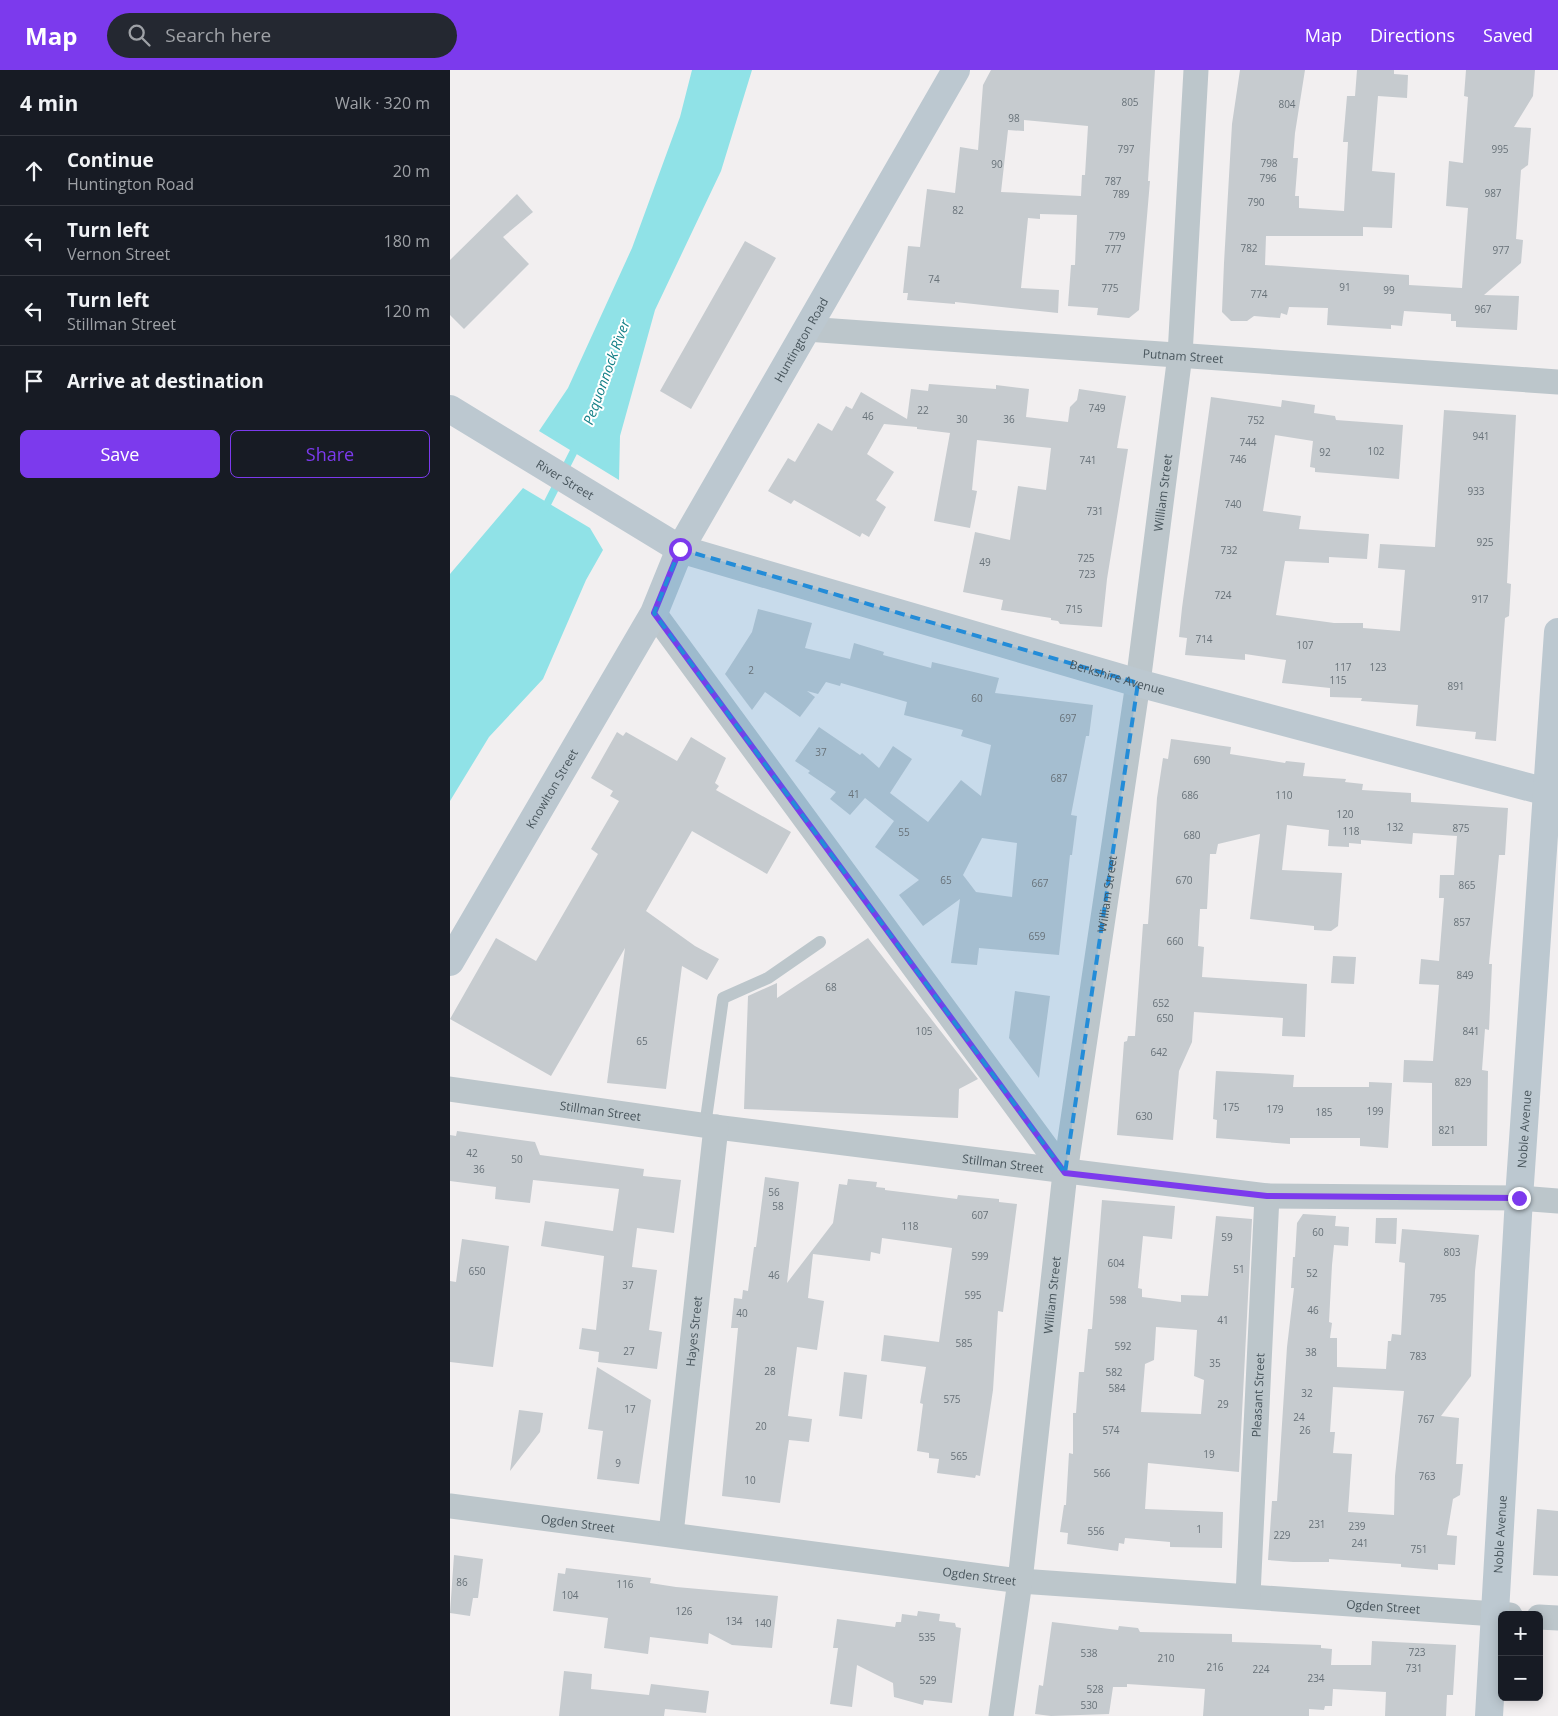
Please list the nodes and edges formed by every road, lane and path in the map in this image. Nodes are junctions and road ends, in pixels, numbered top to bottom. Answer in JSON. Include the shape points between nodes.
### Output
{"nodes":[{"id":1,"x":956,"y":70,"type":"edge"},
{"id":2,"x":1196,"y":70,"type":"edge"},
{"id":3,"x":806,"y":329,"type":"junction"},
{"id":4,"x":1180,"y":355,"type":"junction"},
{"id":5,"x":1558,"y":382,"type":"edge"},
{"id":6,"x":450,"y":409,"type":"edge"},
{"id":7,"x":680,"y":549,"type":"junction"},
{"id":8,"x":654,"y":613,"type":"junction"},
{"id":9,"x":1558,"y":632,"type":"edge"},
{"id":10,"x":1138,"y":682,"type":"junction"},
{"id":11,"x":1553,"y":792,"type":"edge"},
{"id":12,"x":820,"y":942,"type":"dead end"},
{"id":13,"x":450,"y":962,"type":"edge"},
{"id":14,"x":450,"y":1089,"type":"edge"},
{"id":15,"x":710,"y":1127,"type":"junction"},
{"id":16,"x":1065,"y":1173,"type":"junction"},
{"id":17,"x":1267,"y":1196,"type":"junction"},
{"id":18,"x":1519,"y":1198,"type":"junction"},
{"id":19,"x":1558,"y":1201,"type":"edge"},
{"id":20,"x":450,"y":1506,"type":"edge"},
{"id":21,"x":671,"y":1534,"type":"junction"},
{"id":22,"x":1020,"y":1581,"type":"junction"},
{"id":23,"x":1248,"y":1595,"type":"junction"},
{"id":24,"x":1502,"y":1611,"type":"edge"},
{"id":25,"x":1498,"y":1614,"type":"edge"},
{"id":26,"x":1543,"y":1617,"type":"edge"},
{"id":27,"x":1558,"y":1618,"type":"edge"},
{"id":28,"x":1498,"y":1645,"type":"edge"},
{"id":29,"x":1000,"y":1716,"type":"edge"},
{"id":30,"x":1489,"y":1716,"type":"edge"}],
"edges":[{"from":1,"to":3,"type":"main road","name":"Huntington Road"},
{"from":2,"to":4,"type":"street","name":"William Street"},
{"from":3,"to":4,"type":"street","name":"Putnam Street"},
{"from":3,"to":7,"type":"main road","name":"Huntington Road"},
{"from":4,"to":5,"type":"street","name":"Putnam Street"},
{"from":4,"to":10,"type":"street","name":"William Street"},
{"from":6,"to":7,"type":"main road","name":"River Street"},
{"from":7,"to":8,"type":"main road","name":"Huntington Road"},
{"from":7,"to":10,"type":"main road","name":"Berkshire Avenue"},
{"from":8,"to":13,"type":"main road","name":"Knowlton Street"},
{"from":8,"to":16,"type":"street"},
{"from":9,"to":11,"type":"main road","name":"Noble Avenue"},
{"from":10,"to":11,"type":"main road","name":"Berkshire Avenue"},
{"from":10,"to":16,"type":"street","name":"William Street"},
{"from":11,"to":18,"type":"main road","name":"Noble Avenue"},
{"from":12,"to":15,"type":"lane","via":[[768,978],[723,998]]},
{"from":14,"to":15,"type":"street","name":"Stillman Street"},
{"from":15,"to":16,"type":"street","name":"Stillman Street"},
{"from":15,"to":21,"type":"street","name":"Hayes Street"},
{"from":16,"to":17,"type":"street","name":"Stillman Street"},
{"from":16,"to":22,"type":"street","name":"William Street"},
{"from":17,"to":18,"type":"street","name":"Stillman Street"},
{"from":17,"to":23,"type":"street","name":"Pleasant Street"},
{"from":18,"to":19,"type":"street","name":"Stillman Street"},
{"from":18,"to":24,"type":"main road","name":"Noble Avenue"},
{"from":20,"to":21,"type":"street","name":"Ogden Street"},
{"from":21,"to":22,"type":"street","name":"Ogden Street"},
{"from":22,"to":23,"type":"street","name":"Ogden Street"},
{"from":22,"to":29,"type":"street","name":"William Street"},
{"from":23,"to":25,"type":"street","name":"Ogden Street"},
{"from":26,"to":27,"type":"street"},
{"from":28,"to":30,"type":"main road","name":"Noble Avenue"}]}
